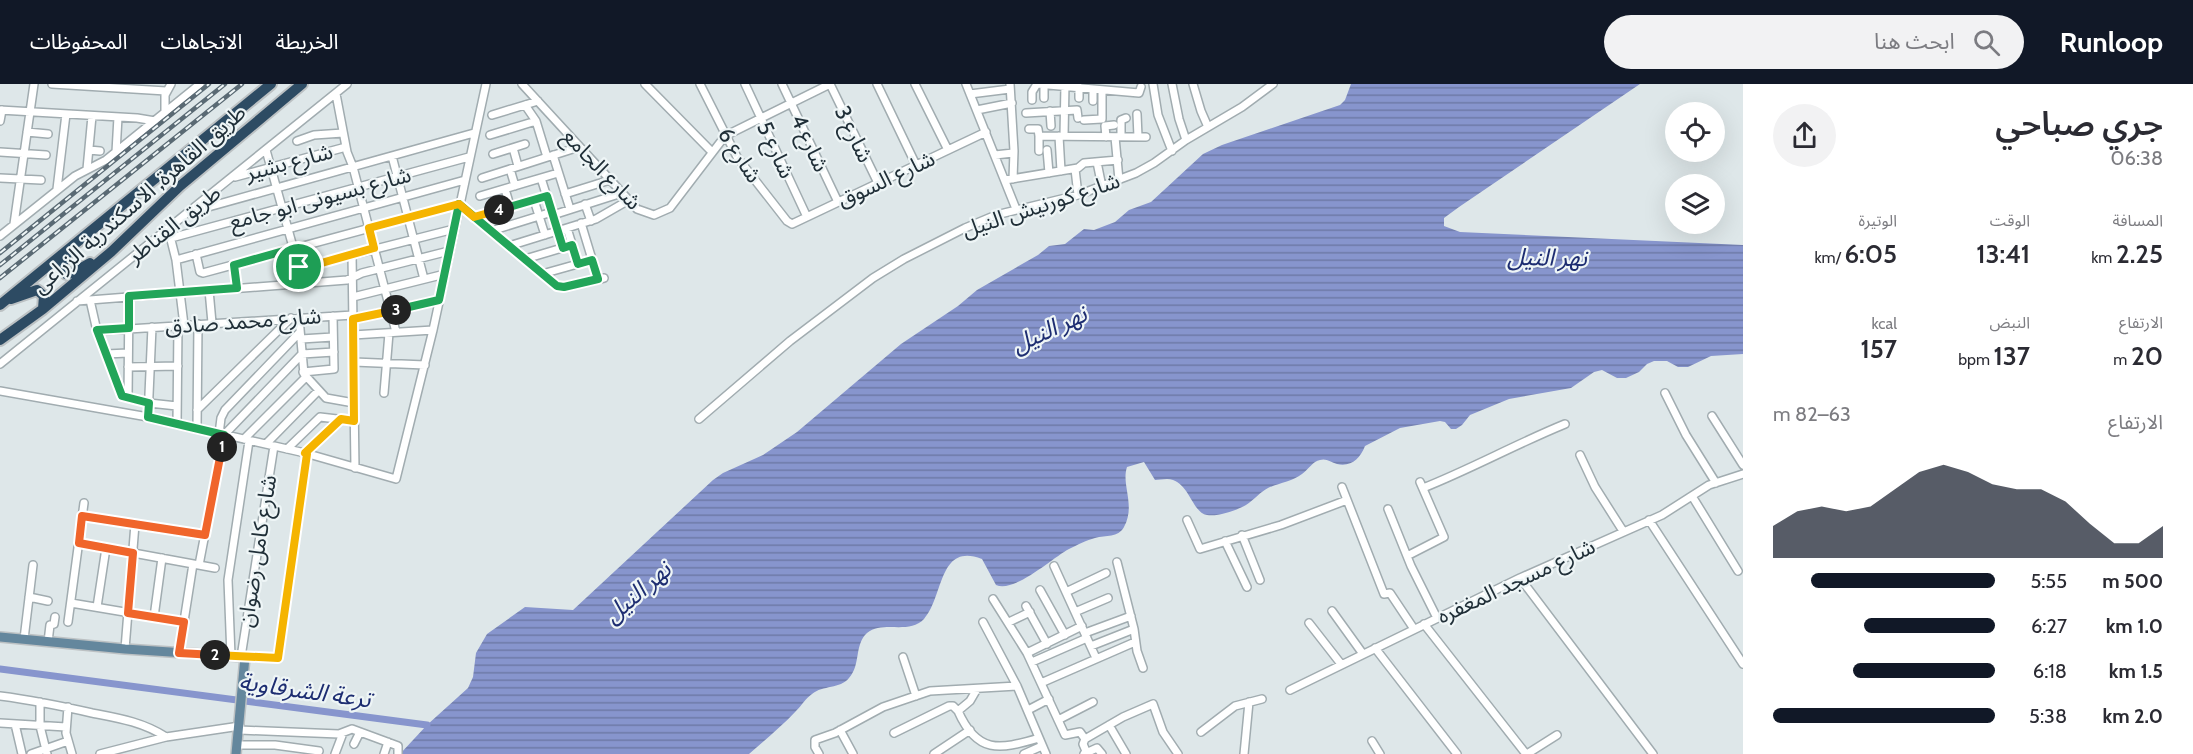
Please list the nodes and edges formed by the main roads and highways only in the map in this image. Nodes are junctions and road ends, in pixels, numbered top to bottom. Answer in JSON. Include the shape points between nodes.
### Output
{"nodes":[{"id":1,"x":271,"y":84,"type":"edge"},
{"id":2,"x":302,"y":84,"type":"edge"},
{"id":3,"x":71,"y":246,"type":"junction"},
{"id":4,"x":111,"y":252,"type":"junction"},
{"id":5,"x":1,"y":304,"type":"edge"},
{"id":6,"x":43,"y":309,"type":"junction"},
{"id":7,"x":0,"y":340,"type":"edge"},
{"id":8,"x":0,"y":637,"type":"edge"},
{"id":9,"x":237,"y":750,"type":"edge"}],
"edges":[{"from":1,"to":3,"type":"highway","name":"طريق القاهرة, الاسكندرية الزراعى"},
{"from":2,"to":4,"type":"highway","name":"طريق القاهرة, الاسكندرية الزراعى","via":[[180,186]]},
{"from":3,"to":4,"type":"highway","via":[[61,264],[66,274]]},
{"from":3,"to":5,"type":"highway","name":"طريق القاهرة, الاسكندرية الزراعى"},
{"from":4,"to":6,"type":"highway","name":"طريق القاهرة, الاسكندرية الزراعى"},
{"from":5,"to":6,"type":"highway","via":[[38,290],[44,296]]},
{"from":6,"to":7,"type":"highway","name":"طريق القاهرة, الاسكندرية الزراعى"},
{"from":8,"to":9,"type":"main road","via":[[239,656],[243,682]]}]}
